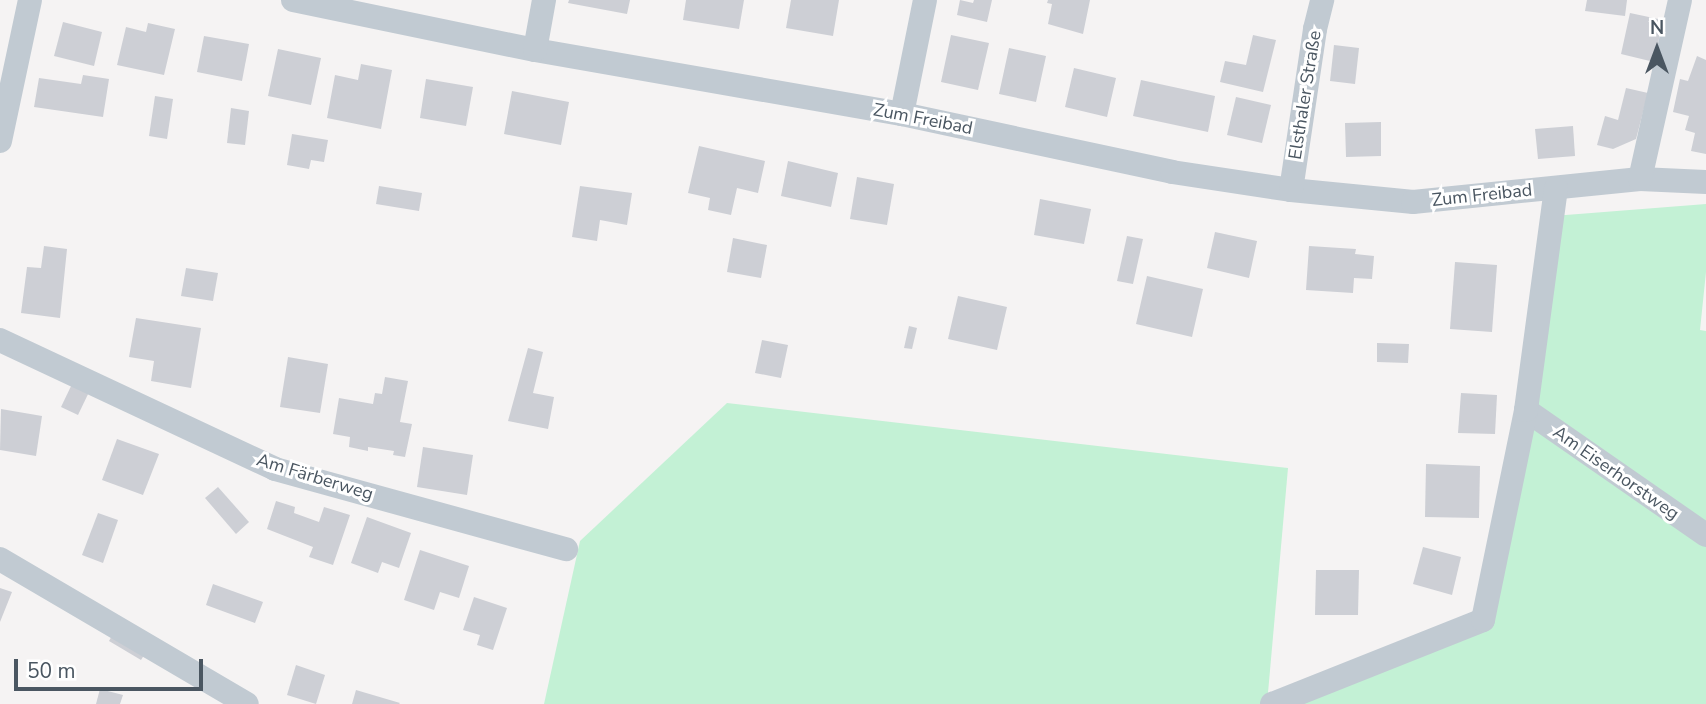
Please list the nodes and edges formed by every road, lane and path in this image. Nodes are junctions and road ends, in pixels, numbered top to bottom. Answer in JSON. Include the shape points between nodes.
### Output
{"nodes":[{"id":1,"x":30,"y":0,"type":"edge"},
{"id":2,"x":293,"y":0,"type":"edge"},
{"id":3,"x":544,"y":0,"type":"edge"},
{"id":4,"x":925,"y":0,"type":"edge"},
{"id":5,"x":1322,"y":0,"type":"edge"},
{"id":6,"x":1680,"y":0,"type":"edge"},
{"id":7,"x":535,"y":50,"type":"junction"},
{"id":8,"x":902,"y":114,"type":"junction"},
{"id":9,"x":0,"y":141,"type":"edge"},
{"id":10,"x":1640,"y":179,"type":"junction"},
{"id":11,"x":1706,"y":183,"type":"edge"},
{"id":12,"x":1556,"y":188,"type":"junction"},
{"id":13,"x":1291,"y":190,"type":"junction"},
{"id":14,"x":0,"y":340,"type":"edge"},
{"id":15,"x":1526,"y":410,"type":"junction"},
{"id":16,"x":1706,"y":535,"type":"edge"},
{"id":17,"x":566,"y":550,"type":"dead end"},
{"id":18,"x":0,"y":559,"type":"edge"},
{"id":19,"x":247,"y":704,"type":"edge"},
{"id":20,"x":1272,"y":704,"type":"edge"}],
"edges":[{"from":1,"to":9,"type":"street"},
{"from":2,"to":7,"type":"street","name":"Zum Freibad"},
{"from":3,"to":7,"type":"street"},
{"from":4,"to":8,"type":"street"},
{"from":5,"to":13,"type":"street","name":"Elsthaler Straße"},
{"from":6,"to":10,"type":"street"},
{"from":7,"to":8,"type":"street","name":"Zum Freibad"},
{"from":8,"to":13,"type":"street","name":"Zum Freibad","via":[[1172,172]]},
{"from":10,"to":11,"type":"street","name":"Zum Freibad"},
{"from":10,"to":12,"type":"street","name":"Zum Freibad"},
{"from":12,"to":13,"type":"street","name":"Zum Freibad","via":[[1413,202]]},
{"from":12,"to":15,"type":"street","name":"Zum Freibad"},
{"from":14,"to":17,"type":"street","name":"Am Färberweg","via":[[275,468]]},
{"from":15,"to":16,"type":"street","name":"Am Eiserhorstweg"},
{"from":15,"to":20,"type":"street","name":"Zum Freibad","via":[[1483,620]]},
{"from":18,"to":19,"type":"street"}]}
